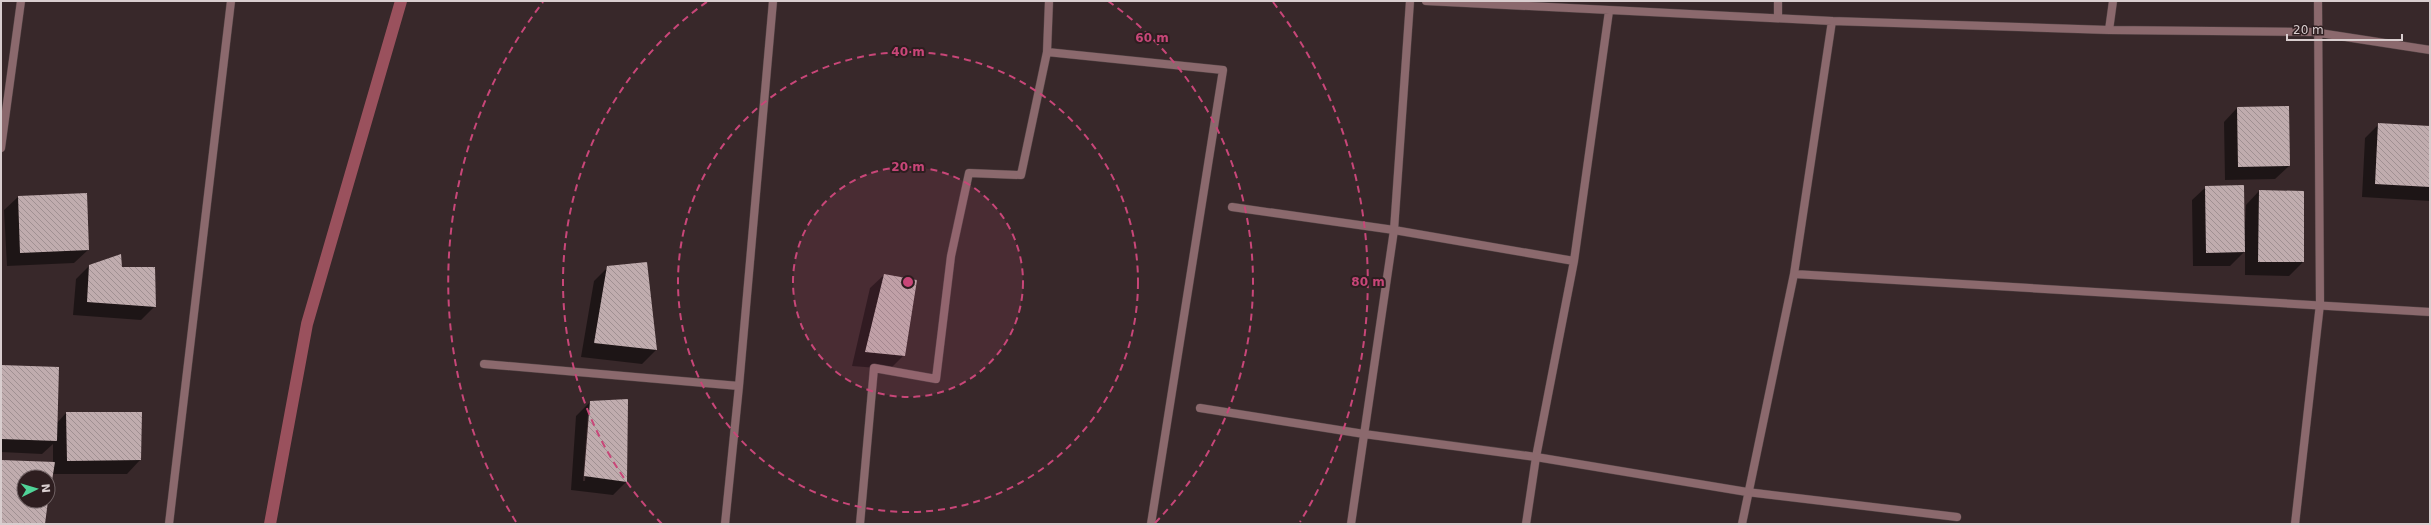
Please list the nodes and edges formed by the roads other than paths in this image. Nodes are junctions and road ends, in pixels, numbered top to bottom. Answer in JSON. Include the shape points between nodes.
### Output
{"nodes":[{"id":1,"x":21,"y":1,"type":"edge"},
{"id":2,"x":231,"y":1,"type":"edge"},
{"id":3,"x":773,"y":1,"type":"edge"},
{"id":4,"x":1049,"y":1,"type":"edge"},
{"id":5,"x":1410,"y":1,"type":"edge"},
{"id":6,"x":1426,"y":1,"type":"edge"},
{"id":7,"x":1778,"y":1,"type":"edge"},
{"id":8,"x":2113,"y":1,"type":"edge"},
{"id":9,"x":2318,"y":1,"type":"edge"},
{"id":10,"x":1553,"y":5,"type":"edge"},
{"id":11,"x":1609,"y":11,"type":"junction"},
{"id":12,"x":1778,"y":18,"type":"junction"},
{"id":13,"x":1832,"y":21,"type":"junction"},
{"id":14,"x":2109,"y":30,"type":"junction"},
{"id":15,"x":2319,"y":33,"type":"junction"},
{"id":16,"x":2430,"y":50,"type":"edge"},
{"id":17,"x":1047,"y":52,"type":"junction"},
{"id":18,"x":1,"y":148,"type":"edge"},
{"id":19,"x":1232,"y":206,"type":"dead end"},
{"id":20,"x":1394,"y":230,"type":"junction"},
{"id":21,"x":1574,"y":261,"type":"junction"},
{"id":22,"x":1794,"y":274,"type":"junction"},
{"id":23,"x":2320,"y":304,"type":"junction"},
{"id":24,"x":2430,"y":312,"type":"edge"},
{"id":25,"x":484,"y":364,"type":"dead end"},
{"id":26,"x":739,"y":386,"type":"junction"},
{"id":27,"x":1200,"y":408,"type":"dead end"},
{"id":28,"x":1364,"y":434,"type":"junction"},
{"id":29,"x":1536,"y":457,"type":"junction"},
{"id":30,"x":1747,"y":492,"type":"junction"},
{"id":31,"x":1957,"y":517,"type":"dead end"},
{"id":32,"x":169,"y":524,"type":"edge"},
{"id":33,"x":725,"y":524,"type":"edge"},
{"id":34,"x":860,"y":524,"type":"edge"},
{"id":35,"x":1151,"y":524,"type":"edge"},
{"id":36,"x":1351,"y":524,"type":"edge"},
{"id":37,"x":1526,"y":524,"type":"edge"},
{"id":38,"x":1742,"y":524,"type":"edge"},
{"id":39,"x":2295,"y":524,"type":"edge"}],
"edges":[{"from":1,"to":18,"type":"street"},
{"from":2,"to":32,"type":"street"},
{"from":3,"to":26,"type":"street"},
{"from":4,"to":17,"type":"street"},
{"from":5,"to":20,"type":"street"},
{"from":6,"to":10,"type":"street"},
{"from":7,"to":12,"type":"street"},
{"from":8,"to":14,"type":"street"},
{"from":9,"to":15,"type":"street"},
{"from":10,"to":11,"type":"street"},
{"from":11,"to":12,"type":"street"},
{"from":11,"to":21,"type":"street"},
{"from":12,"to":13,"type":"street"},
{"from":13,"to":14,"type":"street"},
{"from":13,"to":22,"type":"street"},
{"from":14,"to":15,"type":"street"},
{"from":15,"to":16,"type":"street"},
{"from":15,"to":23,"type":"street"},
{"from":17,"to":34,"type":"street","via":[[1021,175],[969,172],[951,256],[936,380],[874,368]]},
{"from":17,"to":35,"type":"street","via":[[1222,70]]},
{"from":19,"to":20,"type":"street"},
{"from":20,"to":21,"type":"street"},
{"from":20,"to":28,"type":"street"},
{"from":21,"to":29,"type":"street"},
{"from":22,"to":23,"type":"street"},
{"from":22,"to":30,"type":"street"},
{"from":23,"to":24,"type":"street"},
{"from":23,"to":39,"type":"street"},
{"from":25,"to":26,"type":"street"},
{"from":26,"to":33,"type":"street"},
{"from":27,"to":28,"type":"street"},
{"from":28,"to":29,"type":"street"},
{"from":28,"to":36,"type":"street"},
{"from":29,"to":30,"type":"street"},
{"from":29,"to":37,"type":"street"},
{"from":30,"to":31,"type":"street"},
{"from":30,"to":38,"type":"street"}]}
